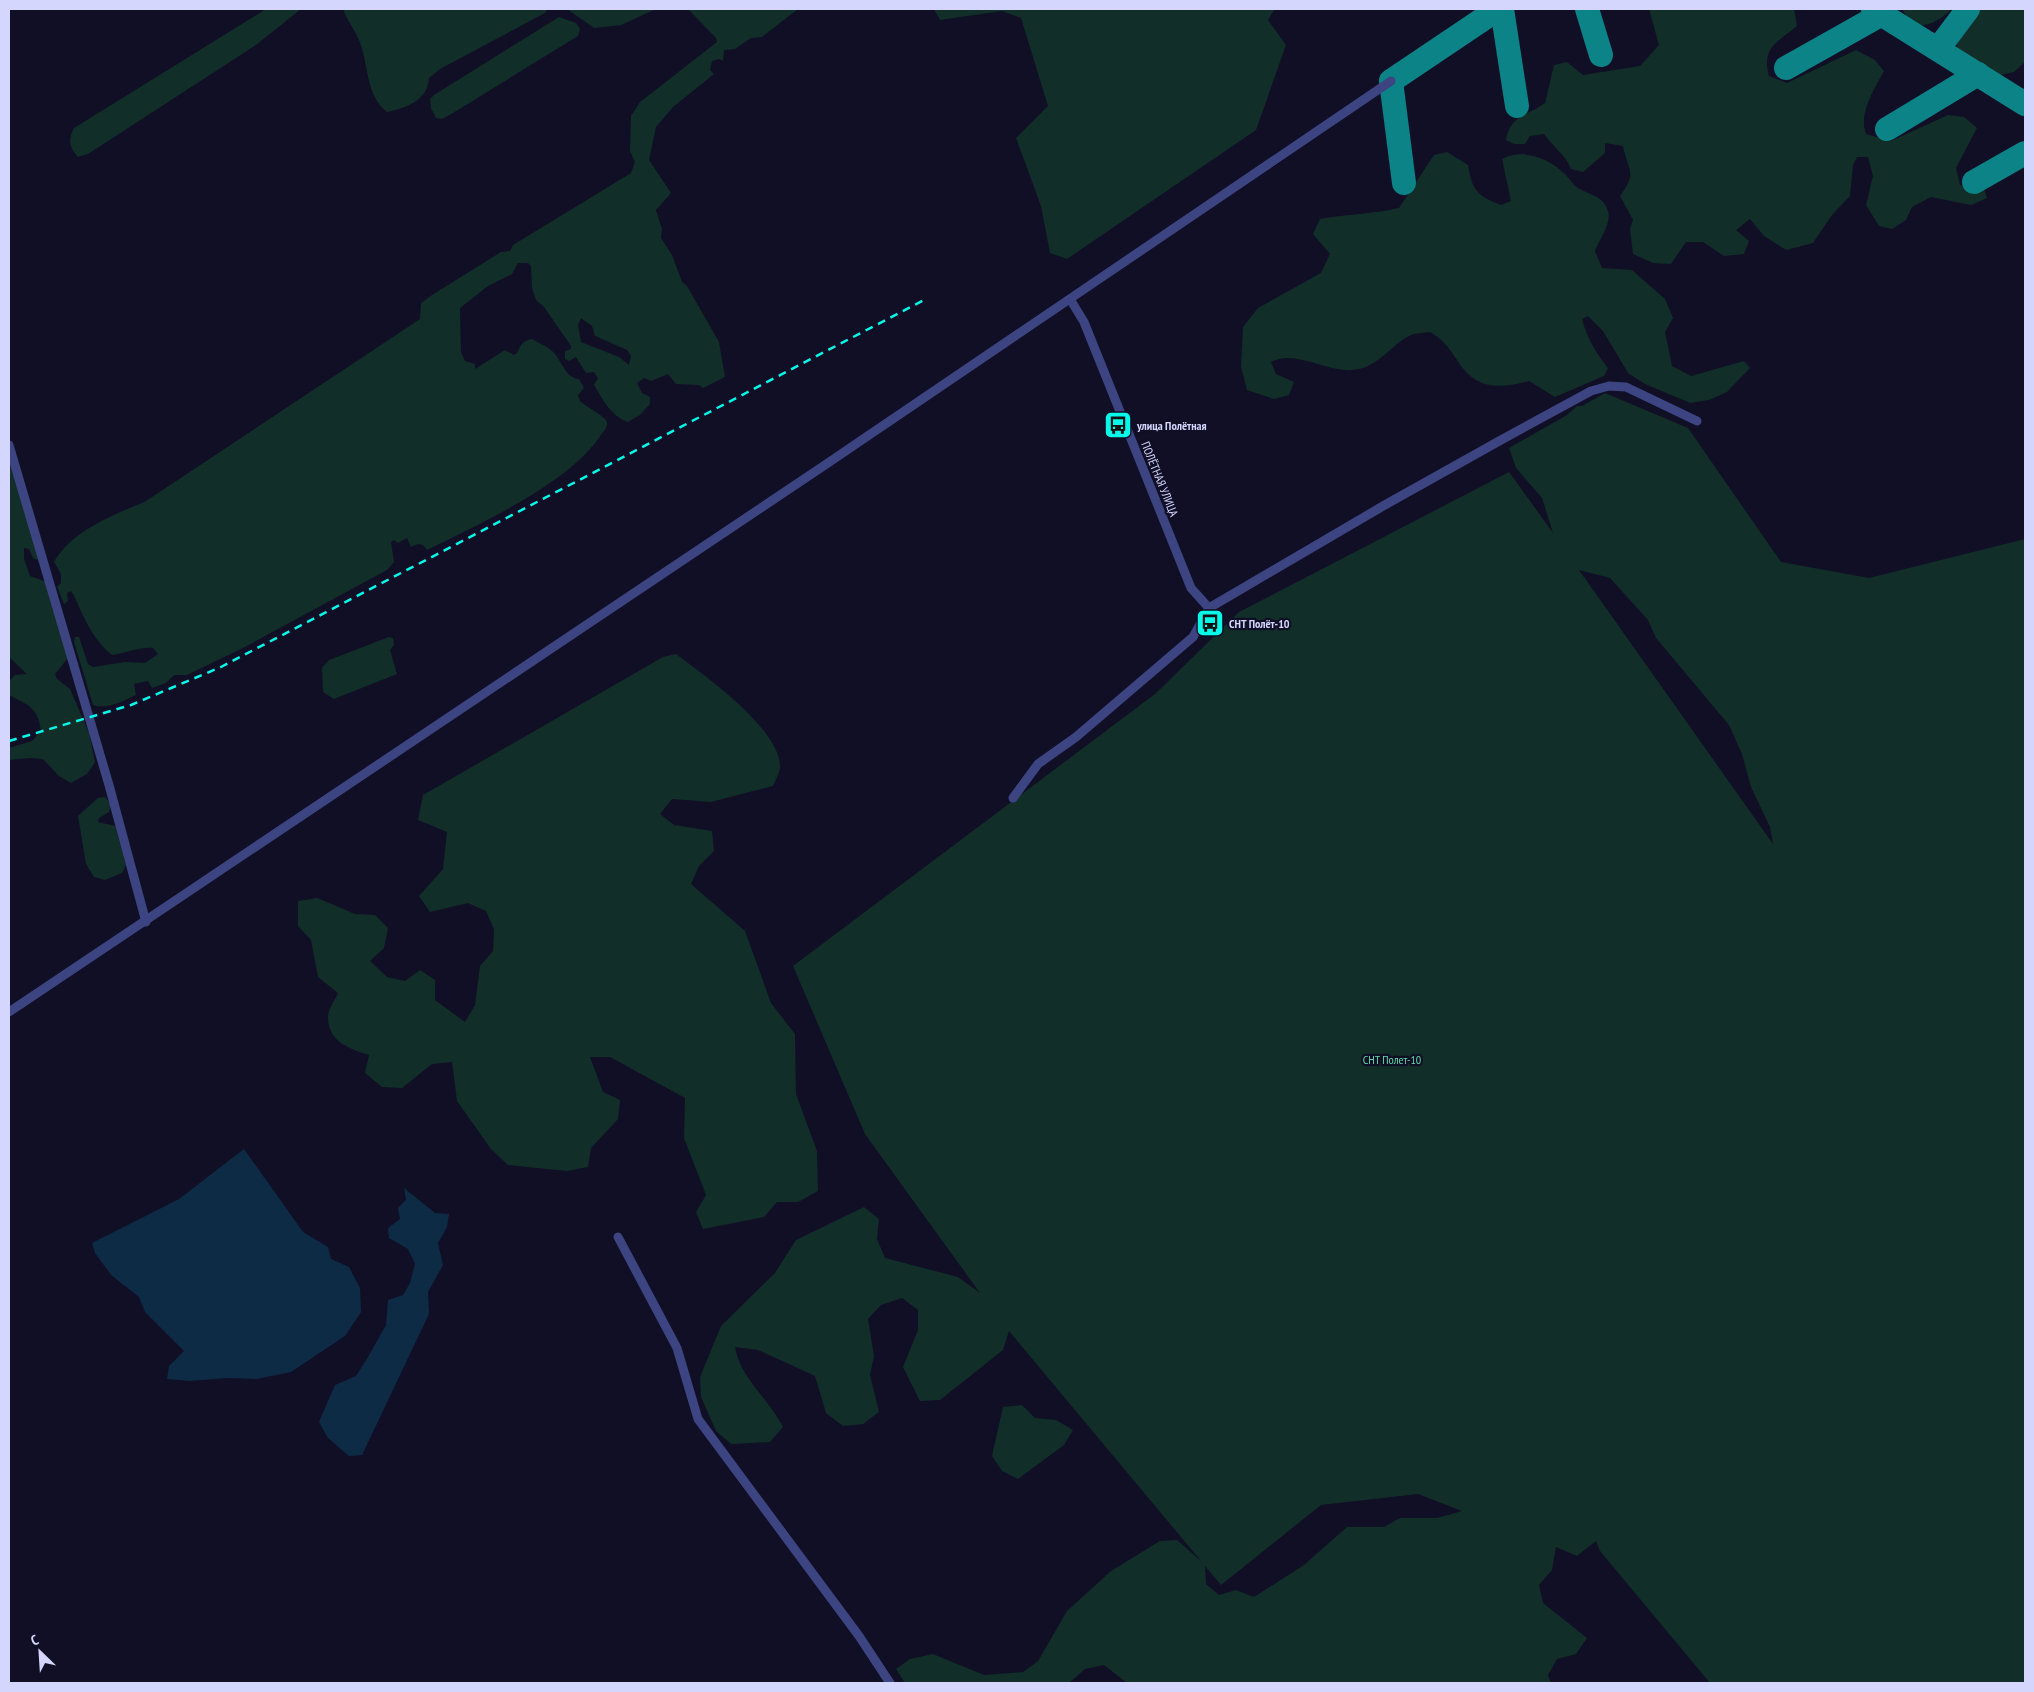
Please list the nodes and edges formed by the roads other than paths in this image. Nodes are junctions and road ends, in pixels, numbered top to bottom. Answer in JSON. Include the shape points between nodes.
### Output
{"nodes":[{"id":1,"x":1391,"y":81,"type":"dead end"},
{"id":2,"x":1070,"y":299,"type":"junction"},
{"id":3,"x":1696,"y":420,"type":"dead end"},
{"id":4,"x":9,"y":445,"type":"edge"},
{"id":5,"x":1209,"y":608,"type":"junction"},
{"id":6,"x":1013,"y":798,"type":"dead end"},
{"id":7,"x":146,"y":922,"type":"junction"},
{"id":8,"x":9,"y":1012,"type":"edge"},
{"id":9,"x":618,"y":1237,"type":"dead end"},
{"id":10,"x":890,"y":1683,"type":"edge"}],
"edges":[{"from":1,"to":2,"type":"street"},
{"from":2,"to":5,"type":"street","name":"ПОЛЁТНАЯ УЛИЦА","via":[[1084,322],[1191,588]]},
{"from":2,"to":7,"type":"street"},
{"from":3,"to":5,"type":"street","via":[[1626,387],[1609,386],[1591,391],[1383,506]]},
{"from":4,"to":7,"type":"street"},
{"from":5,"to":6,"type":"street","via":[[1193,638],[1038,764]]},
{"from":7,"to":8,"type":"street"},
{"from":9,"to":10,"type":"street","via":[[677,1348],[698,1419],[859,1636]]}]}
